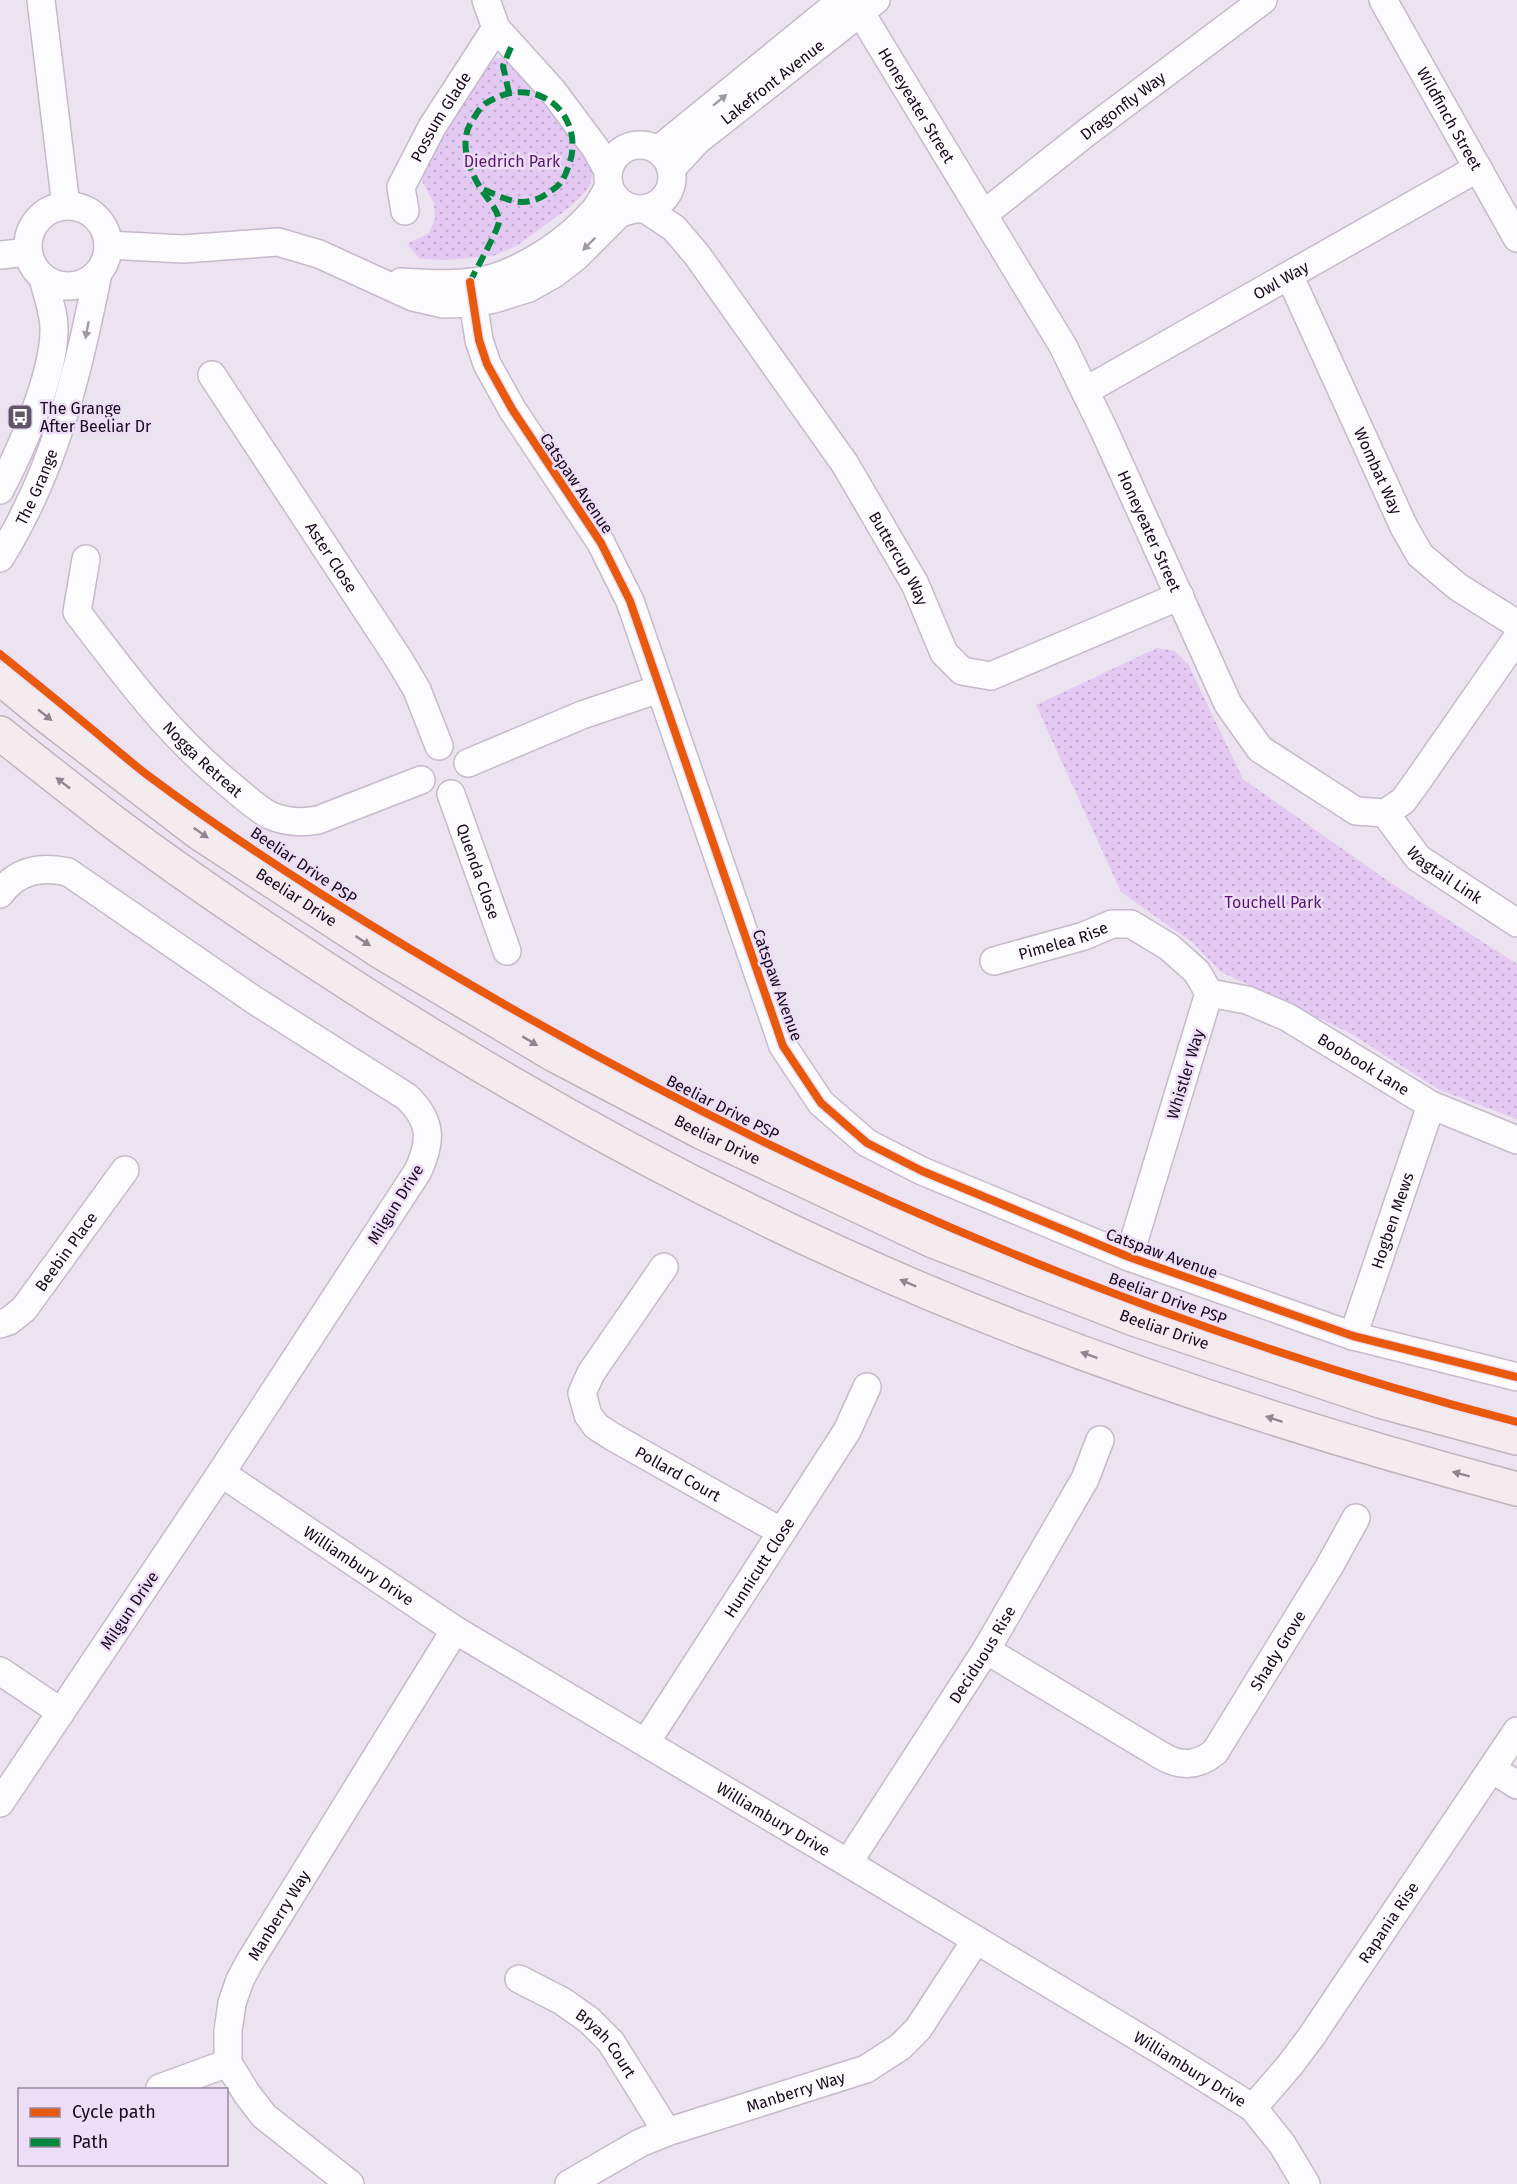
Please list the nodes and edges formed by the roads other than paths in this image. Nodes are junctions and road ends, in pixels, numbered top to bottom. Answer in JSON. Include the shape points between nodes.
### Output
{"nodes":[{"id":1,"x":41,"y":0,"type":"edge"},
{"id":2,"x":486,"y":0,"type":"edge"},
{"id":3,"x":1263,"y":0,"type":"edge"},
{"id":4,"x":1383,"y":0,"type":"edge"},
{"id":5,"x":858,"y":3,"type":"edge"},
{"id":6,"x":496,"y":28,"type":"junction"},
{"id":7,"x":552,"y":90,"type":"junction"},
{"id":8,"x":625,"y":148,"type":"junction"},
{"id":9,"x":667,"y":166,"type":"junction"},
{"id":10,"x":1478,"y":168,"type":"junction"},
{"id":11,"x":609,"y":178,"type":"junction"},
{"id":12,"x":66,"y":206,"type":"junction"},
{"id":13,"x":640,"y":209,"type":"junction"},
{"id":14,"x":405,"y":211,"type":"dead end"},
{"id":15,"x":984,"y":214,"type":"junction"},
{"id":16,"x":1517,"y":238,"type":"edge"},
{"id":17,"x":108,"y":245,"type":"junction"},
{"id":18,"x":28,"y":252,"type":"junction"},
{"id":19,"x":0,"y":255,"type":"edge"},
{"id":20,"x":696,"y":255,"type":"junction"},
{"id":21,"x":98,"y":273,"type":"junction"},
{"id":22,"x":1290,"y":277,"type":"junction"},
{"id":23,"x":43,"y":278,"type":"junction"},
{"id":24,"x":471,"y":292,"type":"junction"},
{"id":25,"x":212,"y":375,"type":"dead end"},
{"id":26,"x":1085,"y":392,"type":"junction"},
{"id":27,"x":0,"y":490,"type":"edge"},
{"id":28,"x":0,"y":558,"type":"edge"},
{"id":29,"x":86,"y":559,"type":"dead end"},
{"id":30,"x":1180,"y":596,"type":"junction"},
{"id":31,"x":1517,"y":624,"type":"edge"},
{"id":32,"x":1517,"y":638,"type":"edge"},
{"id":33,"x":0,"y":678,"type":"edge"},
{"id":34,"x":659,"y":688,"type":"junction"},
{"id":35,"x":0,"y":733,"type":"edge"},
{"id":36,"x":440,"y":746,"type":"junction"},
{"id":37,"x":468,"y":763,"type":"junction"},
{"id":38,"x":422,"y":780,"type":"junction"},
{"id":39,"x":451,"y":794,"type":"junction"},
{"id":40,"x":1385,"y":813,"type":"junction"},
{"id":41,"x":0,"y":894,"type":"edge"},
{"id":42,"x":1517,"y":923,"type":"edge"},
{"id":43,"x":507,"y":951,"type":"dead end"},
{"id":44,"x":994,"y":961,"type":"dead end"},
{"id":45,"x":1209,"y":993,"type":"junction"},
{"id":46,"x":1431,"y":1105,"type":"junction"},
{"id":47,"x":1517,"y":1140,"type":"edge"},
{"id":48,"x":125,"y":1170,"type":"dead end"},
{"id":49,"x":1129,"y":1257,"type":"junction"},
{"id":50,"x":664,"y":1267,"type":"dead end"},
{"id":51,"x":0,"y":1324,"type":"edge"},
{"id":52,"x":1353,"y":1336,"type":"junction"},
{"id":53,"x":1517,"y":1377,"type":"edge"},
{"id":54,"x":867,"y":1387,"type":"dead end"},
{"id":55,"x":1517,"y":1438,"type":"edge"},
{"id":56,"x":1100,"y":1440,"type":"dead end"},
{"id":57,"x":221,"y":1473,"type":"junction"},
{"id":58,"x":1517,"y":1489,"type":"edge"},
{"id":59,"x":1356,"y":1518,"type":"dead end"},
{"id":60,"x":782,"y":1532,"type":"junction"},
{"id":61,"x":455,"y":1630,"type":"junction"},
{"id":62,"x":986,"y":1650,"type":"junction"},
{"id":63,"x":0,"y":1671,"type":"edge"},
{"id":64,"x":61,"y":1712,"type":"junction"},
{"id":65,"x":1517,"y":1731,"type":"edge"},
{"id":66,"x":646,"y":1742,"type":"junction"},
{"id":67,"x":1492,"y":1769,"type":"junction"},
{"id":68,"x":1517,"y":1785,"type":"edge"},
{"id":69,"x":0,"y":1803,"type":"edge"},
{"id":70,"x":848,"y":1863,"type":"junction"},
{"id":71,"x":976,"y":1940,"type":"junction"},
{"id":72,"x":519,"y":1979,"type":"dead end"},
{"id":73,"x":228,"y":2063,"type":"junction"},
{"id":74,"x":160,"y":2088,"type":"dead end"},
{"id":75,"x":1253,"y":2108,"type":"junction"},
{"id":76,"x":667,"y":2132,"type":"junction"},
{"id":77,"x":336,"y":2180,"type":"edge"},
{"id":78,"x":569,"y":2184,"type":"edge"},
{"id":79,"x":1306,"y":2184,"type":"edge"}],
"edges":[{"from":1,"to":12,"type":"street"},
{"from":2,"to":6,"type":"street"},
{"from":3,"to":15,"type":"street","name":"Dragonfly Way"},
{"from":4,"to":10,"type":"street","name":"Wildfinch Street"},
{"from":5,"to":9,"type":"street","name":"Lakefront Avenue"},
{"from":5,"to":15,"type":"street","name":"Honeyeater Street"},
{"from":6,"to":7,"type":"street"},
{"from":6,"to":14,"type":"street","name":"Possum Glade","via":[[432,127],[401,187]]},
{"from":7,"to":8,"type":"street"},
{"from":7,"to":11,"type":"street","via":[[596,149]]},
{"from":8,"to":9,"type":"street","via":[[642,145]]},
{"from":8,"to":11,"type":"street","via":[[611,162]]},
{"from":9,"to":13,"type":"street","via":[[666,196],[653,207]]},
{"from":9,"to":20,"type":"street","name":"Buttercup Way"},
{"from":10,"to":16,"type":"street","name":"Wildfinch Street"},
{"from":10,"to":22,"type":"street","name":"Owl Way"},
{"from":11,"to":13,"type":"street","via":[[618,201]]},
{"from":11,"to":24,"type":"street","via":[[594,212],[559,244]]},
{"from":12,"to":17,"type":"street","via":[[90,213],[99,222]]},
{"from":12,"to":18,"type":"street","via":[[53,209],[33,226]]},
{"from":13,"to":20,"type":"street","name":"Buttercup Way","via":[[674,228]]},
{"from":13,"to":24,"type":"street","one_way":true,"via":[[620,213],[577,256],[529,288],[494,299]]},
{"from":15,"to":26,"type":"street","name":"Honeyeater Street","via":[[1063,346]]},
{"from":17,"to":21,"type":"street"},
{"from":17,"to":24,"type":"street","via":[[183,249],[278,242],[319,254],[376,281],[422,283]]},
{"from":18,"to":19,"type":"street"},
{"from":18,"to":23,"type":"street"},
{"from":20,"to":30,"type":"street","name":"Buttercup Way","via":[[845,464],[915,584],[944,653],[962,671],[991,676]]},
{"from":21,"to":23,"type":"street","via":[[78,285],[54,284]]},
{"from":21,"to":28,"type":"street","name":"The Grange","one_way":true,"via":[[82,354],[57,441],[37,491]]},
{"from":22,"to":26,"type":"street","name":"Owl Way"},
{"from":22,"to":31,"type":"street","name":"Wombat Way","via":[[1420,555],[1458,587]]},
{"from":23,"to":27,"type":"street","name":"The Grange","via":[[54,330],[52,350],[38,401]]},
{"from":24,"to":34,"type":"street","name":"Catspaw Avenue","via":[[487,364],[512,409],[601,543],[630,601]]},
{"from":25,"to":36,"type":"street","name":"Aster Close","via":[[400,662],[417,690]]},
{"from":26,"to":30,"type":"street","name":"Honeyeater Street"},
{"from":29,"to":38,"type":"street","name":"Nogga Retreat","via":[[77,612],[145,702],[191,752],[268,814],[284,820],[318,820]]},
{"from":30,"to":40,"type":"street","name":"Honeyeater Street","via":[[1228,705],[1260,749],[1356,811]]},
{"from":32,"to":40,"type":"street","via":[[1403,801]]},
{"from":33,"to":55,"type":"highway","name":"Beeliar Drive","one_way":true,"via":[[199,833],[381,952],[556,1056],[701,1132],[933,1241],[1134,1319],[1380,1401]]},
{"from":34,"to":37,"type":"street","via":[[582,715]]},
{"from":34,"to":49,"type":"street","name":"Catspaw Avenue","via":[[783,1046],[821,1103],[867,1143],[922,1171]]},
{"from":58,"to":35,"type":"highway","one_way":true,"via":[[1367,1448],[1140,1374],[891,1276],[742,1207],[558,1110],[367,995],[191,878]]},
{"from":36,"to":37,"type":"street","via":[[454,747]]},
{"from":36,"to":38,"type":"street","via":[[431,749],[420,763]]},
{"from":37,"to":39,"type":"street","via":[[464,785]]},
{"from":38,"to":39,"type":"street","via":[[434,792]]},
{"from":39,"to":43,"type":"street","name":"Quenda Close"},
{"from":40,"to":42,"type":"street","name":"Wagtail Link","via":[[1418,858]]},
{"from":41,"to":57,"type":"street","name":"Milgun Drive","via":[[18,875],[51,868],[68,872],[254,1000],[407,1097],[419,1108],[424,1120],[429,1136],[427,1153],[418,1171]]},
{"from":44,"to":45,"type":"street","name":"Pimelea Rise","via":[[1084,936],[1112,924],[1131,924],[1169,947],[1197,972]]},
{"from":45,"to":46,"type":"street","name":"Boobook Lane","via":[[1248,1000],[1287,1017]]},
{"from":45,"to":49,"type":"street","name":"Whistler Way"},
{"from":46,"to":47,"type":"street","name":"Boobook Lane"},
{"from":46,"to":52,"type":"street","name":"Hogben Mews"},
{"from":48,"to":51,"type":"street","name":"Beebin Place","via":[[24,1310]]},
{"from":49,"to":52,"type":"street","name":"Catspaw Avenue"},
{"from":50,"to":60,"type":"street","name":"Pollard Court","via":[[591,1372],[574,1409],[588,1415],[613,1437]]},
{"from":52,"to":53,"type":"street","name":"Catspaw Avenue"},
{"from":54,"to":60,"type":"street","name":"Hunnicutt Close","via":[[847,1431]]},
{"from":56,"to":62,"type":"street","name":"Deciduous Rise","via":[[1085,1479]]},
{"from":57,"to":61,"type":"street","name":"Williambury Drive"},
{"from":57,"to":64,"type":"street","name":"Milgun Drive"},
{"from":59,"to":62,"type":"street","name":"Shady Grove","via":[[1215,1752],[1185,1773]]},
{"from":60,"to":66,"type":"street","name":"Hunnicutt Close"},
{"from":61,"to":66,"type":"street","name":"Williambury Drive"},
{"from":61,"to":73,"type":"street","name":"Manberry Way","via":[[249,1963],[232,2003]]},
{"from":62,"to":70,"type":"street","name":"Deciduous Rise"},
{"from":63,"to":64,"type":"street"},
{"from":64,"to":69,"type":"street","name":"Milgun Drive"},
{"from":65,"to":67,"type":"street","name":"Rapania Rise"},
{"from":66,"to":70,"type":"street","name":"Williambury Drive"},
{"from":67,"to":68,"type":"street"},
{"from":67,"to":75,"type":"street","name":"Rapania Rise","via":[[1311,2037]]},
{"from":70,"to":71,"type":"street","name":"Williambury Drive"},
{"from":71,"to":75,"type":"street","name":"Williambury Drive"},
{"from":71,"to":76,"type":"street","name":"Manberry Way","via":[[918,2029],[882,2060],[866,2069]]},
{"from":72,"to":76,"type":"street","name":"Bryah Court","via":[[562,2001],[611,2042]]},
{"from":73,"to":74,"type":"street"},
{"from":73,"to":77,"type":"street","via":[[264,2116]]},
{"from":75,"to":79,"type":"street","name":"Williambury Drive","via":[[1282,2144]]},
{"from":76,"to":78,"type":"street","name":"Manberry Way"}]}
